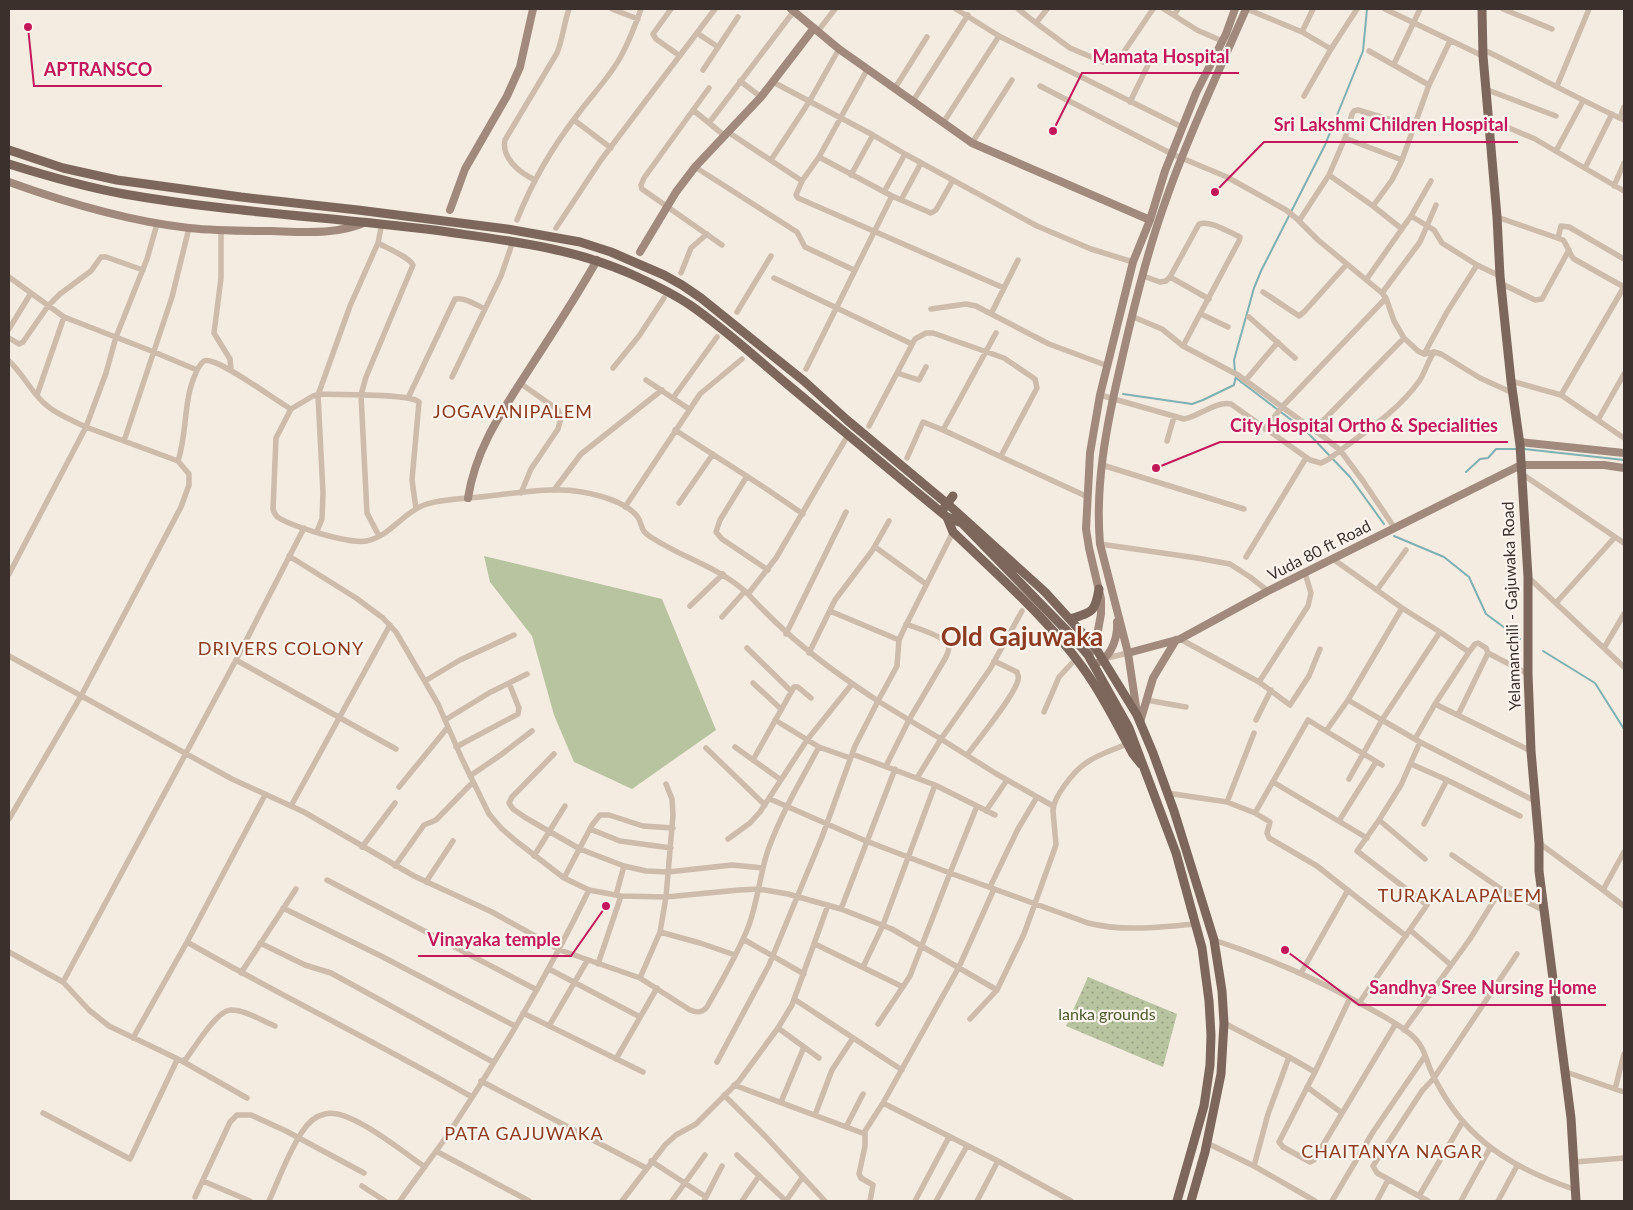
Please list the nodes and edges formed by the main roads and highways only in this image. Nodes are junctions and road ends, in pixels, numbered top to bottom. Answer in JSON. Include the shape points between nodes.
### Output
{"nodes":[{"id":1,"x":1482,"y":9,"type":"edge"},
{"id":2,"x":9,"y":150,"type":"edge"},
{"id":3,"x":9,"y":164,"type":"edge"},
{"id":4,"x":950,"y":500,"type":"junction"},
{"id":5,"x":944,"y":515,"type":"junction"},
{"id":6,"x":1099,"y":589,"type":"road end"},
{"id":7,"x":1070,"y":619,"type":"junction"},
{"id":8,"x":1142,"y":766,"type":"junction"},
{"id":9,"x":1177,"y":1201,"type":"edge"},
{"id":10,"x":1191,"y":1201,"type":"edge"},
{"id":11,"x":1576,"y":1201,"type":"edge"}],
"edges":[{"from":1,"to":11,"type":"main road","name":"Yelamanchili - Gajuwaka Road","via":[[1482,53],[1500,280],[1520,443],[1528,576],[1531,751],[1539,871],[1566,1072]]},
{"from":2,"to":4,"type":"main road","via":[[64,168],[147,185],[514,230],[580,242],[611,252],[664,275],[701,298],[854,426]]},
{"from":3,"to":5,"type":"main road","via":[[86,187],[123,194],[512,241],[597,260],[689,304]]},
{"from":4,"to":5,"type":"main road"},
{"from":4,"to":7,"type":"main road"},
{"from":5,"to":8,"type":"main road","via":[[953,532],[1034,610],[1074,657],[1092,681]]},
{"from":5,"to":8,"type":"main road","via":[[962,523],[1088,655],[1129,728]]},
{"from":6,"to":7,"type":"main road","via":[[1092,611]]},
{"from":7,"to":10,"type":"main road","via":[[1104,659],[1138,719],[1174,812],[1214,940],[1224,1023],[1221,1074]]},
{"from":8,"to":9,"type":"main road","via":[[1176,853],[1202,948],[1209,1001],[1210,1065],[1204,1106]]}]}
